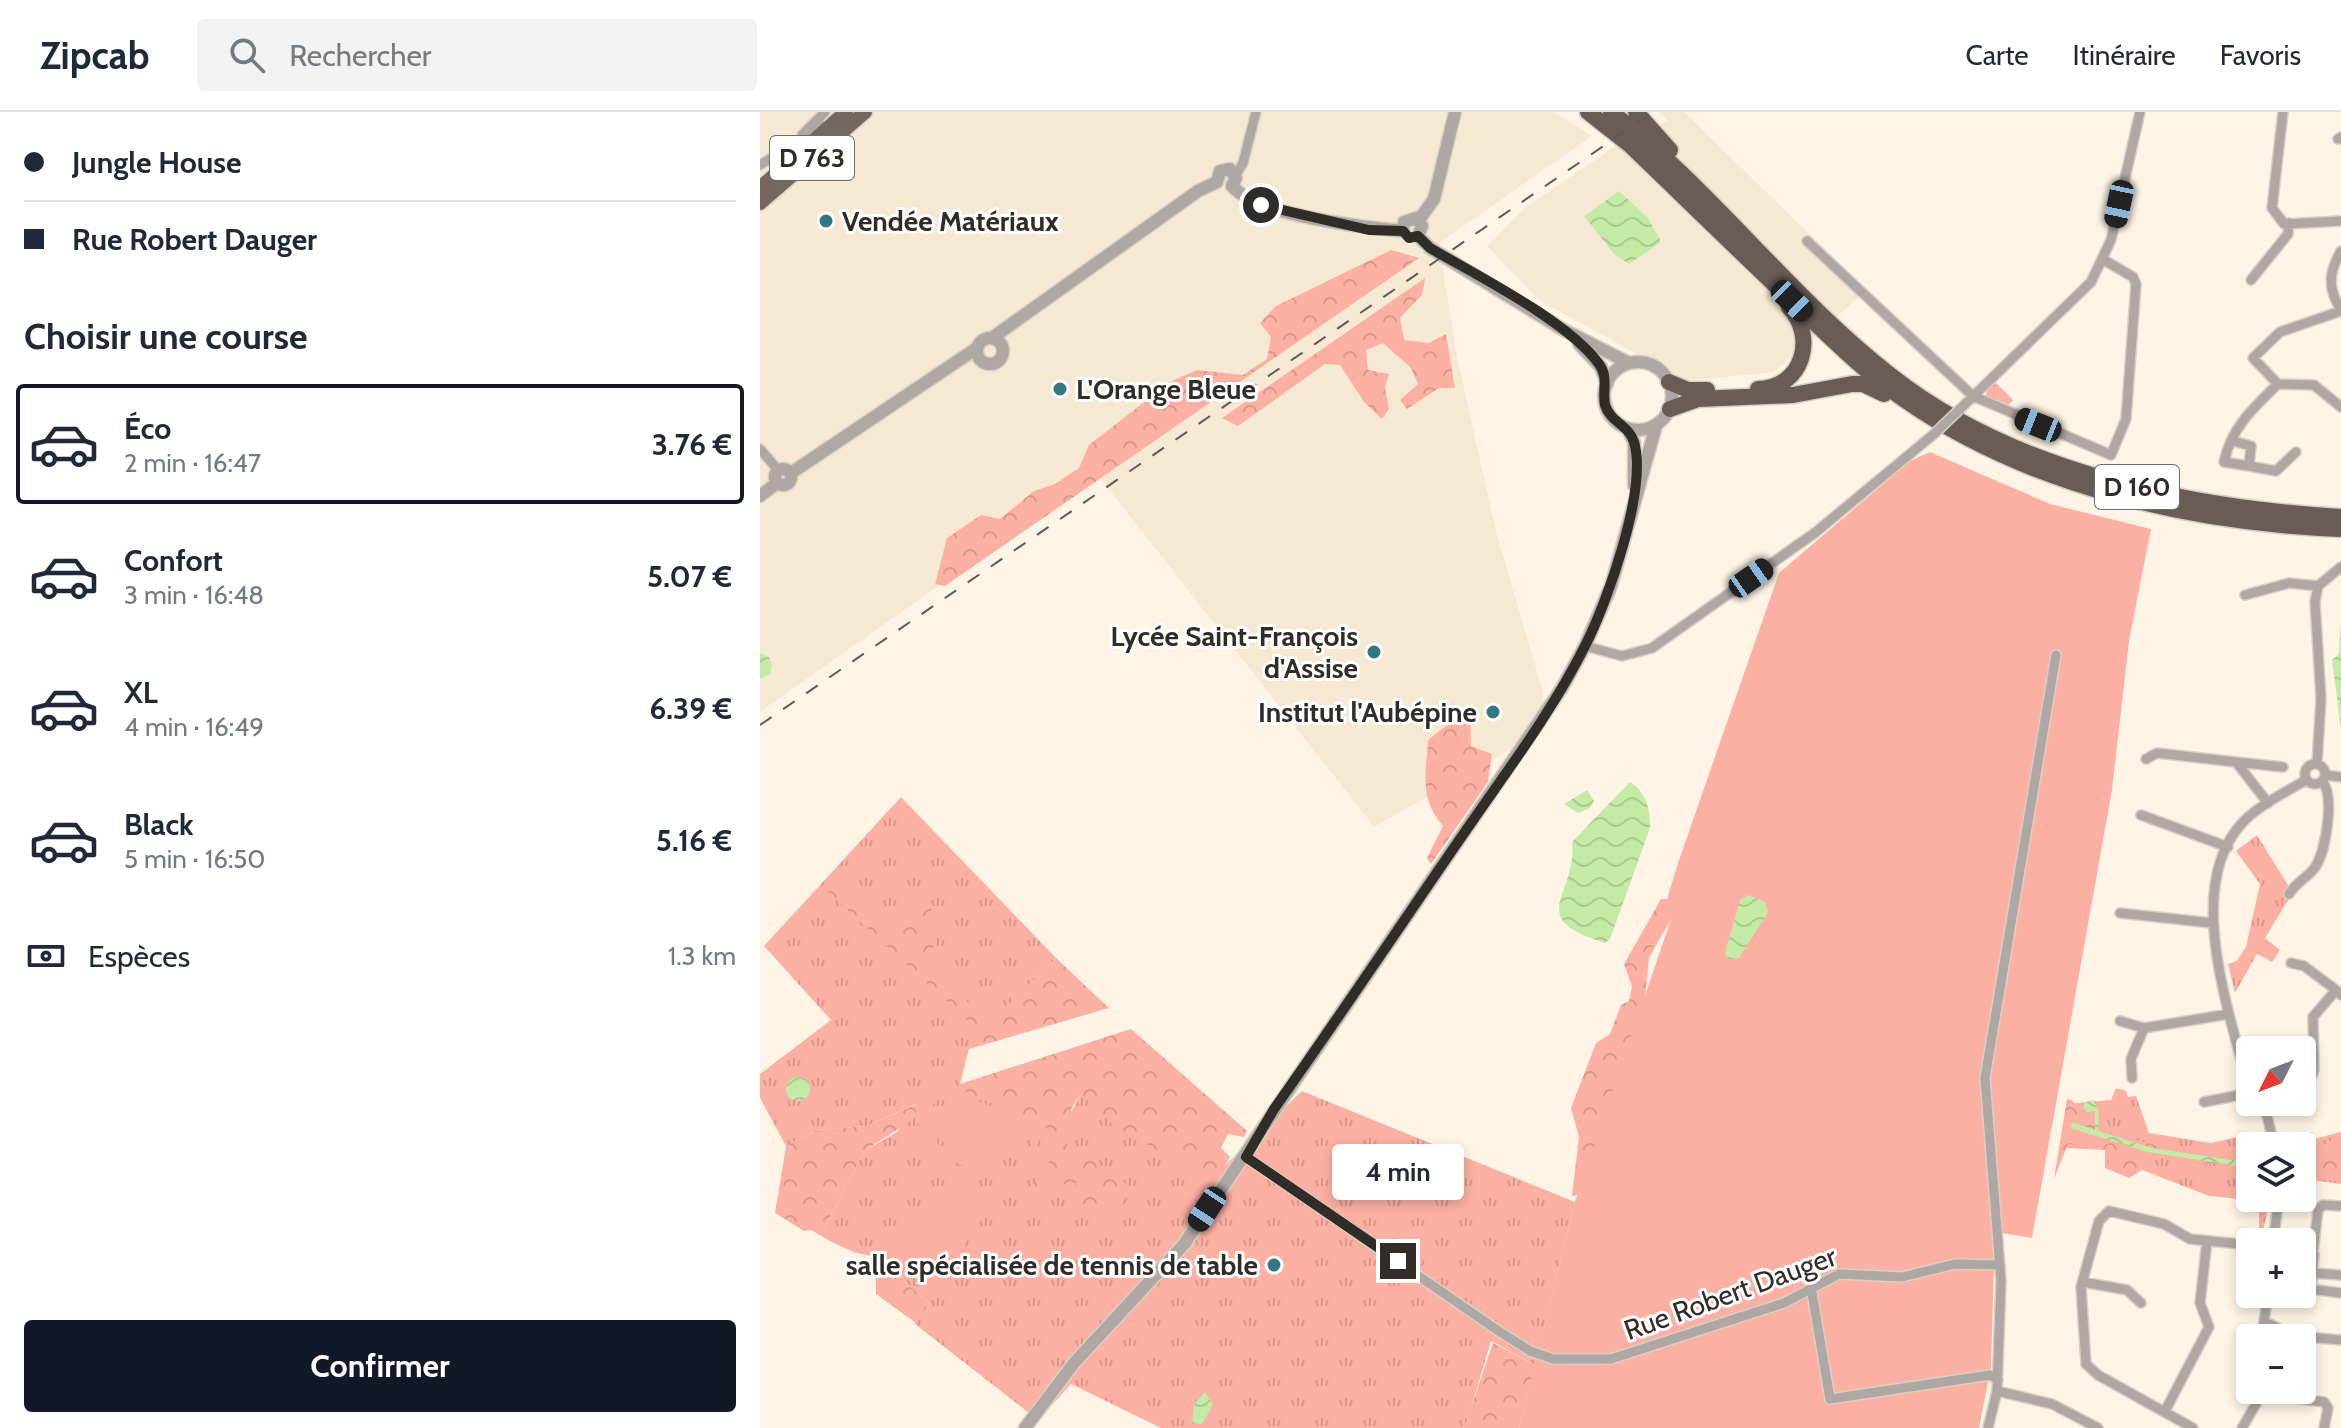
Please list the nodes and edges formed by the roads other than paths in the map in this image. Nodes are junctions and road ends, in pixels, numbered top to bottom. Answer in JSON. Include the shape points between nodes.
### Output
{"nodes":[{"id":1,"x":825,"y":112,"type":"edge"},
{"id":2,"x":846,"y":112,"type":"edge"},
{"id":3,"x":865,"y":112,"type":"edge"},
{"id":4,"x":1256,"y":112,"type":"edge"},
{"id":5,"x":1455,"y":112,"type":"edge"},
{"id":6,"x":1588,"y":112,"type":"edge"},
{"id":7,"x":1611,"y":112,"type":"edge"},
{"id":8,"x":1626,"y":112,"type":"edge"},
{"id":9,"x":1636,"y":112,"type":"edge"},
{"id":10,"x":2140,"y":112,"type":"edge"},
{"id":11,"x":2283,"y":112,"type":"edge"},
{"id":12,"x":794,"y":143,"type":"junction"},
{"id":13,"x":1670,"y":150,"type":"junction"},
{"id":14,"x":760,"y":165,"type":"edge"},
{"id":15,"x":1232,"y":177,"type":"junction"},
{"id":16,"x":760,"y":185,"type":"edge"},
{"id":17,"x":760,"y":203,"type":"edge"},
{"id":18,"x":1419,"y":220,"type":"junction"},
{"id":19,"x":2341,"y":221,"type":"edge"},
{"id":20,"x":2289,"y":223,"type":"junction"},
{"id":21,"x":1403,"y":231,"type":"junction"},
{"id":22,"x":1418,"y":236,"type":"junction"},
{"id":23,"x":1807,"y":241,"type":"dead end"},
{"id":24,"x":2341,"y":251,"type":"edge"},
{"id":25,"x":2104,"y":260,"type":"junction"},
{"id":26,"x":2251,"y":280,"type":"dead end"},
{"id":27,"x":1782,"y":284,"type":"junction"},
{"id":28,"x":2341,"y":310,"type":"edge"},
{"id":29,"x":1014,"y":321,"type":"junction"},
{"id":30,"x":1562,"y":329,"type":"junction"},
{"id":31,"x":992,"y":338,"type":"junction"},
{"id":32,"x":1003,"y":349,"type":"junction"},
{"id":33,"x":980,"y":355,"type":"junction"},
{"id":34,"x":1629,"y":363,"type":"junction"},
{"id":35,"x":1669,"y":382,"type":"junction"},
{"id":36,"x":1607,"y":384,"type":"junction"},
{"id":37,"x":2278,"y":384,"type":"junction"},
{"id":38,"x":1973,"y":396,"type":"junction"},
{"id":39,"x":1911,"y":404,"type":"junction"},
{"id":40,"x":2341,"y":407,"type":"edge"},
{"id":41,"x":1670,"y":409,"type":"junction"},
{"id":42,"x":1656,"y":426,"type":"junction"},
{"id":43,"x":1627,"y":428,"type":"junction"},
{"id":44,"x":2233,"y":441,"type":"junction"},
{"id":45,"x":760,"y":449,"type":"edge"},
{"id":46,"x":2296,"y":452,"type":"dead end"},
{"id":47,"x":2249,"y":466,"type":"junction"},
{"id":48,"x":782,"y":475,"type":"junction"},
{"id":49,"x":760,"y":496,"type":"edge"},
{"id":50,"x":2235,"y":514,"type":"junction"},
{"id":51,"x":2341,"y":514,"type":"edge"},
{"id":52,"x":1628,"y":520,"type":"junction"},
{"id":53,"x":2341,"y":529,"type":"edge"},
{"id":54,"x":2341,"y":536,"type":"edge"},
{"id":55,"x":2341,"y":567,"type":"edge"},
{"id":56,"x":2318,"y":586,"type":"junction"},
{"id":57,"x":2245,"y":595,"type":"dead end"},
{"id":58,"x":1585,"y":646,"type":"junction"},
{"id":59,"x":2056,"y":655,"type":"dead end"},
{"id":60,"x":2146,"y":759,"type":"dead end"},
{"id":61,"x":2236,"y":762,"type":"junction"},
{"id":62,"x":2317,"y":764,"type":"junction"},
{"id":63,"x":2283,"y":767,"type":"dead end"},
{"id":64,"x":2341,"y":777,"type":"edge"},
{"id":65,"x":2324,"y":778,"type":"junction"},
{"id":66,"x":2306,"y":780,"type":"junction"},
{"id":67,"x":2268,"y":803,"type":"junction"},
{"id":68,"x":2141,"y":815,"type":"dead end"},
{"id":69,"x":2228,"y":847,"type":"junction"},
{"id":70,"x":2289,"y":894,"type":"dead end"},
{"id":71,"x":2120,"y":913,"type":"dead end"},
{"id":72,"x":2212,"y":923,"type":"junction"},
{"id":73,"x":2291,"y":963,"type":"dead end"},
{"id":74,"x":2338,"y":992,"type":"edge"},
{"id":75,"x":2229,"y":1014,"type":"junction"},
{"id":76,"x":2120,"y":1021,"type":"dead end"},
{"id":77,"x":2144,"y":1028,"type":"junction"},
{"id":78,"x":1328,"y":1033,"type":"junction"},
{"id":79,"x":2313,"y":1036,"type":"edge"},
{"id":80,"x":2236,"y":1041,"type":"edge"},
{"id":81,"x":2132,"y":1078,"type":"dead end"},
{"id":82,"x":2236,"y":1096,"type":"edge"},
{"id":83,"x":2204,"y":1102,"type":"dead end"},
{"id":84,"x":1274,"y":1109,"type":"junction"},
{"id":85,"x":1248,"y":1158,"type":"junction"},
{"id":86,"x":1235,"y":1167,"type":"junction"},
{"id":87,"x":2341,"y":1206,"type":"edge"},
{"id":88,"x":2313,"y":1228,"type":"edge"},
{"id":89,"x":2207,"y":1241,"type":"junction"},
{"id":90,"x":1184,"y":1244,"type":"junction"},
{"id":91,"x":2236,"y":1244,"type":"edge"},
{"id":92,"x":2000,"y":1265,"type":"junction"},
{"id":93,"x":2316,"y":1273,"type":"edge"},
{"id":94,"x":2341,"y":1275,"type":"edge"},
{"id":95,"x":2083,"y":1282,"type":"junction"},
{"id":96,"x":1811,"y":1287,"type":"junction"},
{"id":97,"x":2316,"y":1291,"type":"edge"},
{"id":98,"x":2341,"y":1293,"type":"edge"},
{"id":99,"x":2141,"y":1303,"type":"dead end"},
{"id":100,"x":2266,"y":1310,"type":"joint"},
{"id":101,"x":2264,"y":1324,"type":"edge"},
{"id":102,"x":2273,"y":1324,"type":"edge"},
{"id":103,"x":2316,"y":1338,"type":"edge"},
{"id":104,"x":2341,"y":1340,"type":"edge"},
{"id":105,"x":2085,"y":1347,"type":"junction"},
{"id":106,"x":2071,"y":1348,"type":"dead end"},
{"id":107,"x":1998,"y":1380,"type":"junction"},
{"id":108,"x":1997,"y":1391,"type":"junction"},
{"id":109,"x":2316,"y":1401,"type":"edge"},
{"id":110,"x":2256,"y":1404,"type":"edge"},
{"id":111,"x":2165,"y":1411,"type":"junction"},
{"id":112,"x":1025,"y":1428,"type":"edge"},
{"id":113,"x":1988,"y":1428,"type":"edge"},
{"id":114,"x":2098,"y":1428,"type":"edge"},
{"id":115,"x":2193,"y":1428,"type":"edge"},
{"id":116,"x":2242,"y":1428,"type":"edge"},
{"id":117,"x":2324,"y":1428,"type":"edge"}],
"edges":[{"from":1,"to":12,"type":"street"},
{"from":2,"to":12,"type":"street"},
{"from":2,"to":16,"type":"main road","number":"D 763"},
{"from":3,"to":17,"type":"main road","number":"D 763"},
{"from":4,"to":15,"type":"street"},
{"from":5,"to":18,"type":"street","via":[[1434,199]]},
{"from":6,"to":27,"type":"highway","number":"D 160"},
{"from":7,"to":27,"type":"highway","number":"D 160"},
{"from":8,"to":13,"type":"highway"},
{"from":9,"to":13,"type":"highway"},
{"from":10,"to":25,"type":"street"},
{"from":11,"to":20,"type":"street","via":[[2272,208],[2284,224]]},
{"from":12,"to":14,"type":"street"},
{"from":12,"to":16,"type":"street"},
{"from":13,"to":27,"type":"highway","via":[[1781,264]]},
{"from":15,"to":21,"type":"street","via":[[1254,203],[1369,230]]},
{"from":15,"to":29,"type":"street","via":[[1225,188],[1217,182]]},
{"from":18,"to":21,"type":"street","via":[[1407,219]]},
{"from":18,"to":22,"type":"street","via":[[1423,229]]},
{"from":19,"to":20,"type":"street"},
{"from":20,"to":26,"type":"street","via":[[2288,234]]},
{"from":21,"to":22,"type":"street","via":[[1409,238]]},
{"from":22,"to":30,"type":"street"},
{"from":23,"to":38,"type":"street"},
{"from":24,"to":28,"type":"street","via":[[2329,284]]},
{"from":25,"to":38,"type":"street","via":[[2091,282]]},
{"from":25,"to":38,"type":"street","via":[[2136,284],[2126,419],[2114,453]]},
{"from":27,"to":35,"type":"highway","via":[[1782,300],[1798,317],[1804,340],[1799,365],[1784,382],[1765,388],[1697,390]]},
{"from":27,"to":39,"type":"highway","number":"D 160","via":[[1868,372]]},
{"from":27,"to":50,"type":"highway","number":"D 160","via":[[1889,374],[1979,430],[2097,476]]},
{"from":28,"to":37,"type":"street","via":[[2280,332],[2253,358]]},
{"from":29,"to":31,"type":"street"},
{"from":29,"to":32,"type":"street"},
{"from":30,"to":34,"type":"street"},
{"from":30,"to":36,"type":"street","via":[[1601,367]]},
{"from":31,"to":32,"type":"street"},
{"from":31,"to":33,"type":"street","via":[[984,340]]},
{"from":32,"to":33,"type":"street","via":[[997,362]]},
{"from":33,"to":48,"type":"street","via":[[950,365]]},
{"from":34,"to":35,"type":"street","via":[[1655,366]]},
{"from":34,"to":36,"type":"street"},
{"from":35,"to":41,"type":"street"},
{"from":36,"to":43,"type":"street","via":[[1608,412]]},
{"from":37,"to":40,"type":"street","via":[[2314,385]]},
{"from":37,"to":44,"type":"street","via":[[2247,414]]},
{"from":38,"to":58,"type":"street","bridge":true,"via":[[1816,532],[1652,648],[1622,656]]},
{"from":39,"to":41,"type":"highway","via":[[1852,384],[1793,395],[1698,399]]},
{"from":39,"to":50,"type":"highway","number":"D 160","via":[[1975,441],[2082,484],[2157,505]]},
{"from":41,"to":42,"type":"street"},
{"from":42,"to":43,"type":"street"},
{"from":42,"to":52,"type":"street"},
{"from":43,"to":52,"type":"street","via":[[1635,463]]},
{"from":44,"to":47,"type":"street","via":[[2251,446]]},
{"from":44,"to":47,"type":"street","via":[[2224,462]]},
{"from":45,"to":48,"type":"street"},
{"from":46,"to":47,"type":"street","via":[[2276,471]]},
{"from":48,"to":49,"type":"street"},
{"from":50,"to":51,"type":"highway","number":"D 160","via":[[2263,505]]},
{"from":50,"to":53,"type":"highway","number":"D 160"},
{"from":50,"to":54,"type":"highway","number":"D 160","via":[[2262,528]]},
{"from":52,"to":58,"type":"street","via":[[1611,586]]},
{"from":55,"to":56,"type":"street"},
{"from":56,"to":57,"type":"street","via":[[2289,583]]},
{"from":56,"to":62,"type":"street"},
{"from":58,"to":78,"type":"street","via":[[1535,729]]},
{"from":59,"to":92,"type":"street","via":[[1985,1078]]},
{"from":60,"to":61,"type":"street","via":[[2157,753]]},
{"from":61,"to":63,"type":"street"},
{"from":61,"to":67,"type":"street"},
{"from":62,"to":65,"type":"street"},
{"from":62,"to":66,"type":"street","via":[[2306,769]]},
{"from":64,"to":65,"type":"street"},
{"from":65,"to":66,"type":"street","via":[[2314,784]]},
{"from":65,"to":70,"type":"street","via":[[2331,802],[2317,863]]},
{"from":66,"to":67,"type":"street"},
{"from":67,"to":69,"type":"street","via":[[2244,821]]},
{"from":68,"to":69,"type":"street"},
{"from":69,"to":72,"type":"street"},
{"from":71,"to":72,"type":"street"},
{"from":72,"to":75,"type":"street"},
{"from":73,"to":74,"type":"street","via":[[2304,966]]},
{"from":74,"to":79,"type":"street","via":[[2313,1017]]},
{"from":75,"to":77,"type":"street"},
{"from":75,"to":80,"type":"street"},
{"from":76,"to":77,"type":"street"},
{"from":77,"to":81,"type":"street","via":[[2131,1059]]},
{"from":78,"to":84,"type":"street"},
{"from":78,"to":85,"type":"street"},
{"from":82,"to":83,"type":"street"},
{"from":84,"to":85,"type":"street"},
{"from":84,"to":86,"type":"street"},
{"from":85,"to":86,"type":"street"},
{"from":85,"to":90,"type":"street"},
{"from":85,"to":96,"type":"street","name":"Rue Robert Dauger","via":[[1497,1330],[1553,1359],[1611,1359],[1784,1303]]},
{"from":86,"to":90,"type":"street"},
{"from":87,"to":88,"type":"street","via":[[2323,1205]]},
{"from":89,"to":91,"type":"street"},
{"from":89,"to":95,"type":"street","via":[[2109,1211],[2099,1221]]},
{"from":89,"to":111,"type":"street","via":[[2200,1303],[2209,1327]]},
{"from":90,"to":112,"type":"street","via":[[1074,1363]]},
{"from":92,"to":96,"type":"street","name":"Rue Robert Dauger","via":[[1955,1264],[1902,1277],[1854,1272]]},
{"from":92,"to":107,"type":"street"},
{"from":93,"to":94,"type":"street"},
{"from":95,"to":99,"type":"street","via":[[2127,1290]]},
{"from":95,"to":105,"type":"street"},
{"from":96,"to":107,"type":"street","via":[[1830,1399],[1990,1375]]},
{"from":97,"to":98,"type":"street"},
{"from":100,"to":101,"type":"street"},
{"from":100,"to":102,"type":"street"},
{"from":103,"to":104,"type":"street"},
{"from":105,"to":106,"type":"street"},
{"from":105,"to":111,"type":"street","via":[[2090,1370]]},
{"from":107,"to":108,"type":"street"},
{"from":108,"to":113,"type":"street"},
{"from":108,"to":114,"type":"street","via":[[2052,1404]]},
{"from":109,"to":117,"type":"street","via":[[2328,1408]]},
{"from":110,"to":116,"type":"street"},
{"from":111,"to":115,"type":"street"}]}
